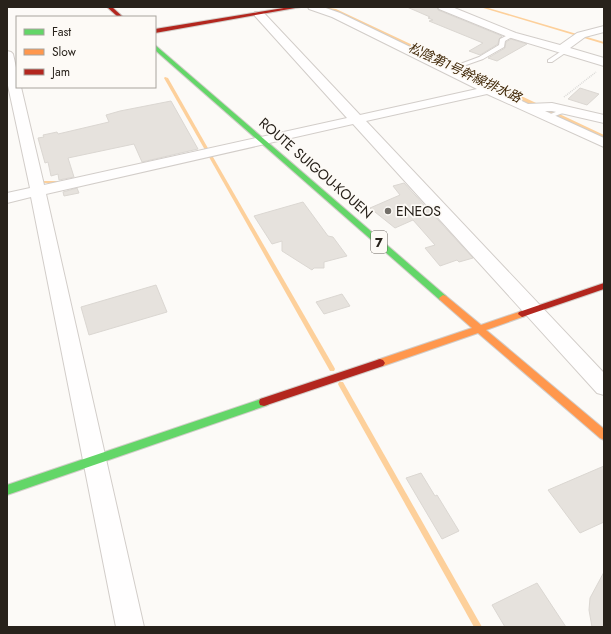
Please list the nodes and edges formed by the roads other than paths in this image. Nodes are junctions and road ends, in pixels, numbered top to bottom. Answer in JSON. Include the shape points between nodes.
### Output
{"nodes":[{"id":1,"x":109,"y":7,"type":"edge"},
{"id":2,"x":299,"y":7,"type":"edge"},
{"id":3,"x":313,"y":7,"type":"edge"},
{"id":4,"x":443,"y":7,"type":"edge"},
{"id":5,"x":259,"y":14,"type":"junction"},
{"id":6,"x":119,"y":16,"type":"edge"},
{"id":7,"x":604,"y":29,"type":"edge"},
{"id":8,"x":156,"y":31,"type":"edge"},
{"id":9,"x":512,"y":35,"type":"junction"},
{"id":10,"x":156,"y":48,"type":"edge"},
{"id":11,"x":563,"y":50,"type":"junction"},
{"id":12,"x":7,"y":55,"type":"edge"},
{"id":13,"x":550,"y":61,"type":"dead end"},
{"id":14,"x":602,"y":65,"type":"edge"},
{"id":15,"x":451,"y":68,"type":"junction"},
{"id":16,"x":488,"y":90,"type":"junction"},
{"id":17,"x":553,"y":112,"type":"junction"},
{"id":18,"x":604,"y":119,"type":"edge"},
{"id":19,"x":357,"y":120,"type":"junction"},
{"id":20,"x":263,"y":140,"type":"junction"},
{"id":21,"x":604,"y":143,"type":"edge"},
{"id":22,"x":38,"y":191,"type":"junction"},
{"id":23,"x":7,"y":198,"type":"edge"},
{"id":24,"x":604,"y":286,"type":"edge"},
{"id":25,"x":534,"y":310,"type":"junction"},
{"id":26,"x":479,"y":329,"type":"junction"},
{"id":27,"x":604,"y":387,"type":"edge"},
{"id":28,"x":604,"y":435,"type":"edge"},
{"id":29,"x":95,"y":460,"type":"junction"},
{"id":30,"x":7,"y":490,"type":"edge"},
{"id":31,"x":130,"y":627,"type":"edge"}],
"edges":[{"from":1,"to":6,"type":"main road"},
{"from":2,"to":5,"type":"main road"},
{"from":3,"to":15,"type":"street"},
{"from":4,"to":9,"type":"street"},
{"from":5,"to":8,"type":"main road"},
{"from":5,"to":19,"type":"street"},
{"from":7,"to":11,"type":"street","via":[[578,37]]},
{"from":9,"to":11,"type":"street"},
{"from":9,"to":15,"type":"lane","via":[[502,40],[502,46],[481,58]]},
{"from":10,"to":20,"type":"main road","name":"ROUTE SUIGOU-KOUEN","number":"7"},
{"from":11,"to":13,"type":"lane"},
{"from":11,"to":14,"type":"street"},
{"from":12,"to":22,"type":"street"},
{"from":15,"to":16,"type":"street"},
{"from":16,"to":17,"type":"street","via":[[528,108]]},
{"from":16,"to":19,"type":"street"},
{"from":17,"to":18,"type":"street"},
{"from":17,"to":21,"type":"street"},
{"from":19,"to":20,"type":"street"},
{"from":19,"to":25,"type":"street"},
{"from":20,"to":22,"type":"street"},
{"from":20,"to":26,"type":"main road","name":"ROUTE SUIGOU-KOUEN","number":"7"},
{"from":22,"to":23,"type":"street"},
{"from":22,"to":29,"type":"street"},
{"from":24,"to":25,"type":"main road"},
{"from":25,"to":26,"type":"main road"},
{"from":25,"to":27,"type":"street"},
{"from":26,"to":28,"type":"main road","name":"ROUTE SUIGOU-KOUEN","number":"7"},
{"from":26,"to":29,"type":"main road"},
{"from":29,"to":30,"type":"main road"},
{"from":29,"to":31,"type":"street"}]}
